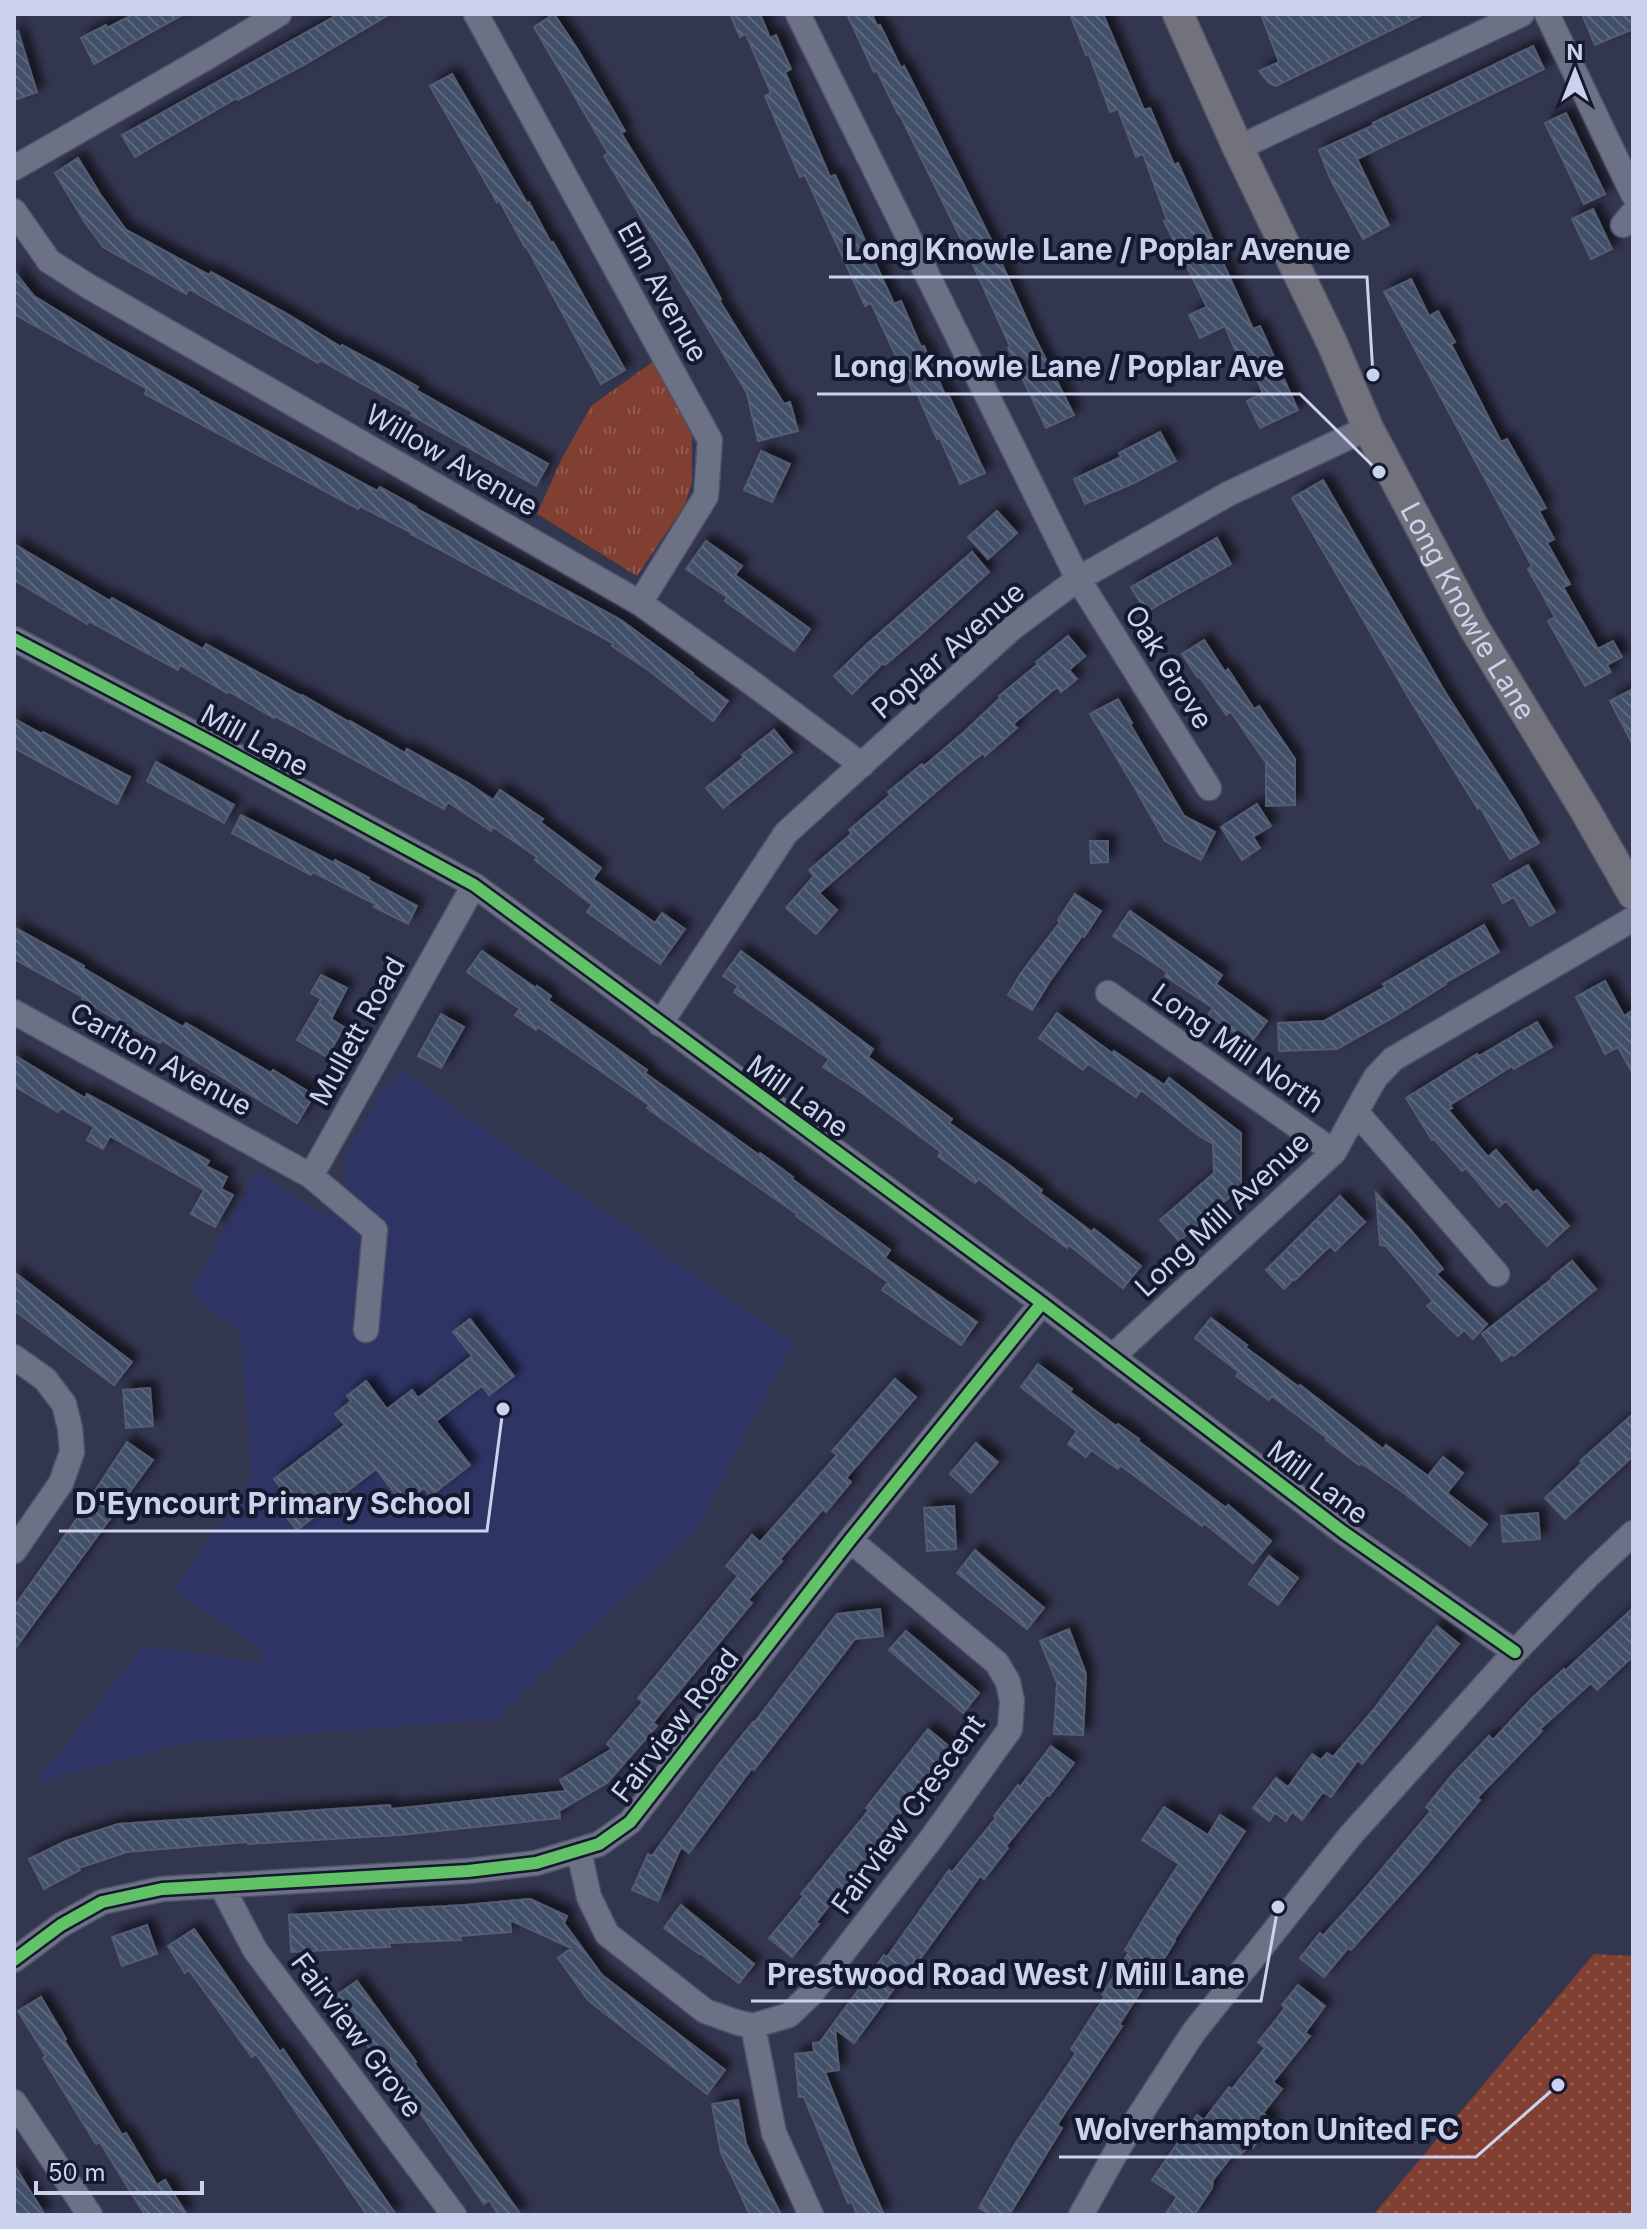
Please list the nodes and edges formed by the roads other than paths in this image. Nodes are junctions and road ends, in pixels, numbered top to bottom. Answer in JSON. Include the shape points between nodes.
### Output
{"nodes":[{"id":1,"x":279,"y":14,"type":"edge"},
{"id":2,"x":476,"y":14,"type":"edge"},
{"id":3,"x":798,"y":14,"type":"edge"},
{"id":4,"x":1178,"y":14,"type":"edge"},
{"id":5,"x":1522,"y":14,"type":"edge"},
{"id":6,"x":1547,"y":14,"type":"edge"},
{"id":7,"x":1479,"y":23,"type":"edge"},
{"id":8,"x":1238,"y":148,"type":"junction"},
{"id":9,"x":14,"y":168,"type":"edge"},
{"id":10,"x":1633,"y":194,"type":"edge"},
{"id":11,"x":14,"y":211,"type":"edge"},
{"id":12,"x":1368,"y":428,"type":"junction"},
{"id":13,"x":1078,"y":579,"type":"junction"},
{"id":14,"x":640,"y":603,"type":"junction"},
{"id":15,"x":14,"y":639,"type":"edge"},
{"id":16,"x":862,"y":765,"type":"junction"},
{"id":17,"x":1209,"y":788,"type":"dead end"},
{"id":18,"x":474,"y":885,"type":"junction"},
{"id":19,"x":1633,"y":894,"type":"edge"},
{"id":20,"x":1633,"y":919,"type":"edge"},
{"id":21,"x":1108,"y":993,"type":"dead end"},
{"id":22,"x":14,"y":1012,"type":"edge"},
{"id":23,"x":660,"y":1024,"type":"junction"},
{"id":24,"x":1356,"y":1112,"type":"junction"},
{"id":25,"x":1334,"y":1152,"type":"junction"},
{"id":26,"x":311,"y":1176,"type":"junction"},
{"id":27,"x":1497,"y":1274,"type":"dead end"},
{"id":28,"x":1042,"y":1303,"type":"junction"},
{"id":29,"x":366,"y":1330,"type":"dead end"},
{"id":30,"x":14,"y":1357,"type":"edge"},
{"id":31,"x":1112,"y":1357,"type":"junction"},
{"id":32,"x":1633,"y":1533,"type":"edge"},
{"id":33,"x":850,"y":1540,"type":"junction"},
{"id":34,"x":14,"y":1551,"type":"edge"},
{"id":35,"x":1515,"y":1652,"type":"junction"},
{"id":36,"x":579,"y":1851,"type":"junction"},
{"id":37,"x":221,"y":1885,"type":"junction"},
{"id":38,"x":14,"y":1960,"type":"edge"},
{"id":39,"x":753,"y":2026,"type":"junction"},
{"id":40,"x":14,"y":2102,"type":"edge"},
{"id":41,"x":90,"y":2215,"type":"edge"},
{"id":42,"x":454,"y":2215,"type":"edge"},
{"id":43,"x":811,"y":2215,"type":"edge"},
{"id":44,"x":1081,"y":2215,"type":"edge"}],
"edges":[{"from":1,"to":9,"type":"street"},
{"from":2,"to":14,"type":"street","name":"Elm Avenue","via":[[710,440],[706,496]]},
{"from":3,"to":13,"type":"street","name":"Oak Grove"},
{"from":4,"to":8,"type":"main road","name":"Long Knowle Lane"},
{"from":5,"to":7,"type":"street"},
{"from":6,"to":10,"type":"street"},
{"from":7,"to":8,"type":"street"},
{"from":8,"to":12,"type":"main road","name":"Long Knowle Lane"},
{"from":11,"to":14,"type":"street","name":"Willow Avenue","via":[[49,261],[88,286]]},
{"from":12,"to":13,"type":"street","name":"Poplar Avenue","via":[[1228,494]]},
{"from":12,"to":19,"type":"main road","name":"Long Knowle Lane","via":[[1473,626]]},
{"from":13,"to":16,"type":"street","name":"Poplar Avenue","via":[[1011,629]]},
{"from":13,"to":17,"type":"street","name":"Oak Grove"},
{"from":14,"to":16,"type":"street","name":"Willow Avenue"},
{"from":15,"to":18,"type":"street","name":"Mill Lane"},
{"from":16,"to":23,"type":"street","name":"Poplar Avenue","via":[[786,833]]},
{"from":18,"to":23,"type":"street","name":"Mill Lane"},
{"from":18,"to":26,"type":"street","name":"Mullett Road"},
{"from":20,"to":24,"type":"street","name":"Long Mill Avenue","via":[[1393,1059]]},
{"from":21,"to":25,"type":"street","name":"Long Mill North"},
{"from":22,"to":26,"type":"street","name":"Carlton Avenue"},
{"from":23,"to":28,"type":"street","name":"Mill Lane"},
{"from":24,"to":25,"type":"street","name":"Long Mill Avenue"},
{"from":24,"to":27,"type":"street"},
{"from":25,"to":31,"type":"street","name":"Long Mill Avenue"},
{"from":26,"to":29,"type":"street","via":[[375,1230]]},
{"from":28,"to":31,"type":"street","name":"Mill Lane"},
{"from":28,"to":33,"type":"street","name":"Fairview Road"},
{"from":30,"to":34,"type":"street","via":[[45,1379],[64,1404],[72,1452],[61,1483]]},
{"from":31,"to":35,"type":"street","name":"Mill Lane","via":[[1343,1532]]},
{"from":32,"to":35,"type":"street"},
{"from":33,"to":36,"type":"street","name":"Fairview Road","via":[[630,1822]]},
{"from":33,"to":39,"type":"street","name":"Fairview Crescent","via":[[997,1663],[1012,1701],[1010,1729],[811,1994],[789,2015]]},
{"from":35,"to":44,"type":"street","via":[[1350,1836],[1193,2033]]},
{"from":36,"to":37,"type":"street","name":"Fairview Road","via":[[536,1863],[468,1871]]},
{"from":36,"to":39,"type":"street","via":[[589,1897],[607,1934],[705,2011]]},
{"from":37,"to":38,"type":"street","name":"Fairview Road","via":[[162,1889],[102,1902]]},
{"from":37,"to":42,"type":"street","name":"Fairview Grove","via":[[255,1950]]},
{"from":39,"to":43,"type":"street","via":[[774,2133]]},
{"from":40,"to":41,"type":"street"}]}
